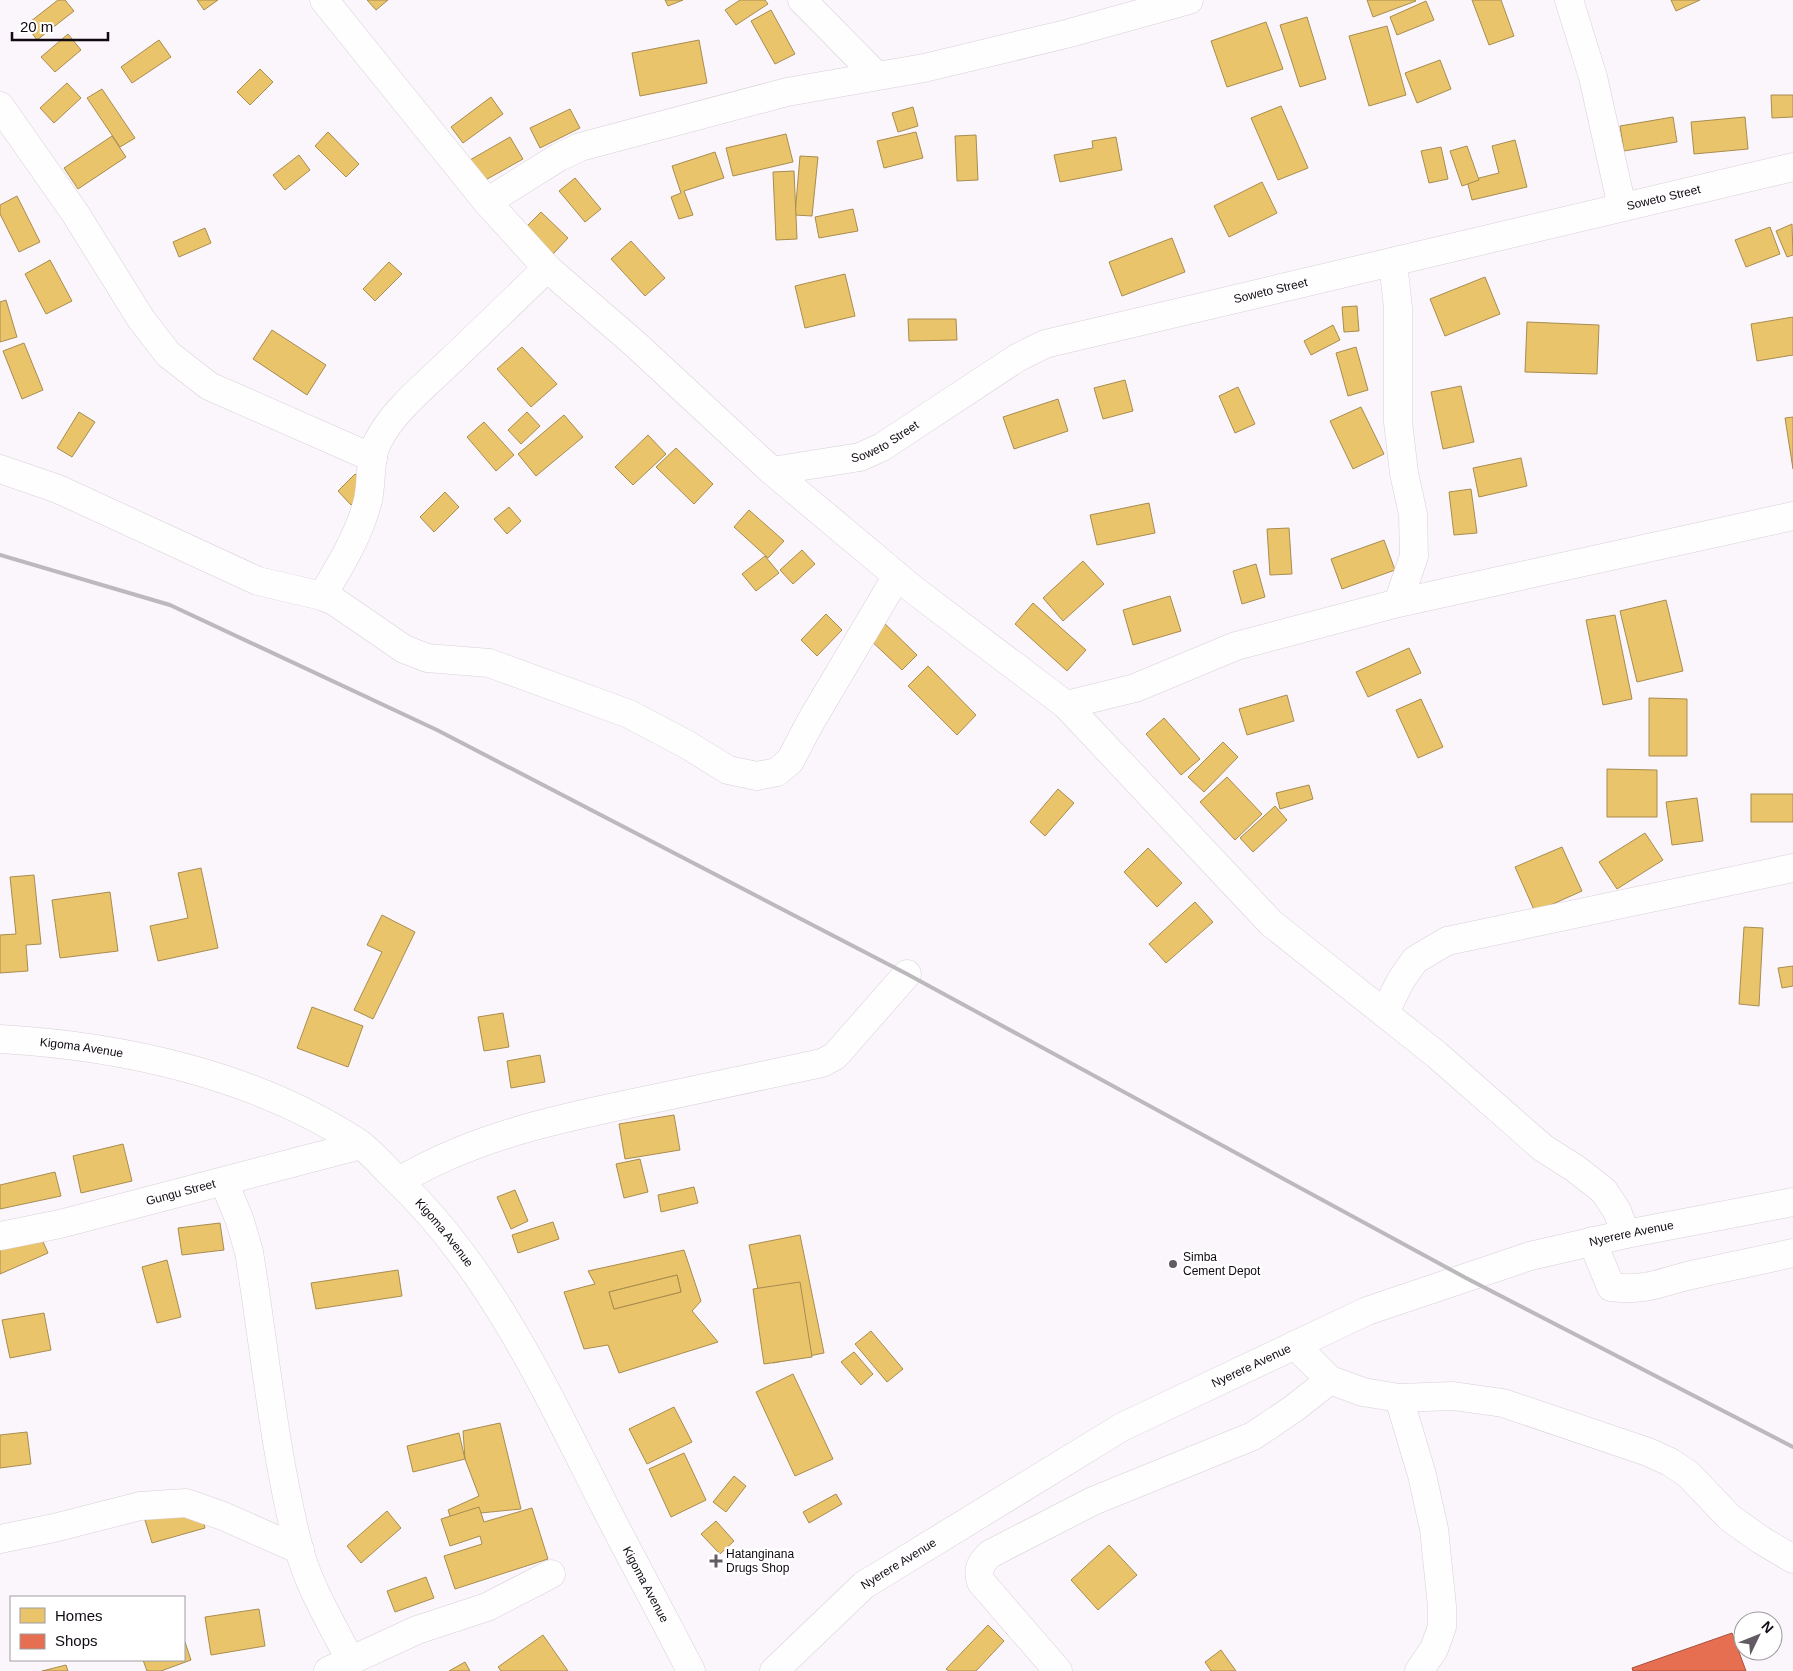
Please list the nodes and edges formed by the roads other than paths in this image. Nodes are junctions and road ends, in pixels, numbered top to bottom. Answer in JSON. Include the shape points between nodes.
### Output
{"nodes":[{"id":1,"x":324,"y":0,"type":"edge"},
{"id":2,"x":802,"y":0,"type":"edge"},
{"id":3,"x":1189,"y":0,"type":"edge"},
{"id":4,"x":1569,"y":0,"type":"edge"},
{"id":5,"x":876,"y":75,"type":"junction"},
{"id":6,"x":0,"y":106,"type":"edge"},
{"id":7,"x":1793,"y":167,"type":"edge"},
{"id":8,"x":487,"y":202,"type":"junction"},
{"id":9,"x":1622,"y":207,"type":"junction"},
{"id":10,"x":1393,"y":262,"type":"junction"},
{"id":11,"x":547,"y":268,"type":"junction"},
{"id":12,"x":373,"y":458,"type":"junction"},
{"id":13,"x":0,"y":469,"type":"edge"},
{"id":14,"x":772,"y":471,"type":"junction"},
{"id":15,"x":1793,"y":516,"type":"edge"},
{"id":16,"x":897,"y":576,"type":"junction"},
{"id":17,"x":322,"y":596,"type":"junction"},
{"id":18,"x":1398,"y":603,"type":"junction"},
{"id":19,"x":1066,"y":705,"type":"junction"},
{"id":20,"x":1793,"y":868,"type":"edge"},
{"id":21,"x":906,"y":974,"type":"dead end"},
{"id":22,"x":1385,"y":1012,"type":"junction"},
{"id":23,"x":0,"y":1039,"type":"edge"},
{"id":24,"x":361,"y":1145,"type":"junction"},
{"id":25,"x":399,"y":1181,"type":"junction"},
{"id":26,"x":224,"y":1182,"type":"junction"},
{"id":27,"x":1793,"y":1202,"type":"edge"},
{"id":28,"x":1626,"y":1234,"type":"junction"},
{"id":29,"x":0,"y":1236,"type":"edge"},
{"id":30,"x":1592,"y":1241,"type":"junction"},
{"id":31,"x":1793,"y":1253,"type":"edge"},
{"id":32,"x":1295,"y":1346,"type":"junction"},
{"id":33,"x":1330,"y":1380,"type":"junction"},
{"id":34,"x":1399,"y":1398,"type":"junction"},
{"id":35,"x":0,"y":1539,"type":"edge"},
{"id":36,"x":300,"y":1550,"type":"junction"},
{"id":37,"x":1793,"y":1559,"type":"edge"},
{"id":38,"x":551,"y":1574,"type":"dead end"},
{"id":39,"x":339,"y":1665,"type":"edge"},
{"id":40,"x":691,"y":1671,"type":"edge"},
{"id":41,"x":774,"y":1671,"type":"edge"},
{"id":42,"x":1058,"y":1671,"type":"edge"},
{"id":43,"x":1419,"y":1671,"type":"edge"}],
"edges":[{"from":1,"to":8,"type":"street"},
{"from":2,"to":5,"type":"street"},
{"from":3,"to":5,"type":"street","via":[[943,64]]},
{"from":4,"to":9,"type":"street","via":[[1593,77]]},
{"from":5,"to":8,"type":"street","via":[[787,92],[580,147],[559,156]]},
{"from":6,"to":12,"type":"street","via":[[168,354],[209,386]]},
{"from":7,"to":9,"type":"street","name":"Soweto Street"},
{"from":8,"to":11,"type":"street"},
{"from":9,"to":10,"type":"street","name":"Soweto Street"},
{"from":10,"to":14,"type":"street","name":"Soweto Street","via":[[1046,344],[1017,358],[867,454],[837,462]]},
{"from":10,"to":18,"type":"street","via":[[1398,308],[1398,422],[1404,473],[1414,514],[1414,556]]},
{"from":11,"to":12,"type":"street","via":[[415,395],[383,432],[376,443]]},
{"from":11,"to":14,"type":"street","via":[[634,343]]},
{"from":12,"to":17,"type":"street","via":[[367,506],[350,548]]},
{"from":13,"to":17,"type":"street","via":[[58,489],[258,581]]},
{"from":14,"to":16,"type":"street"},
{"from":15,"to":18,"type":"street"},
{"from":16,"to":17,"type":"street","via":[[790,761],[777,772],[757,776],[728,770],[629,714],[498,666],[427,658],[404,649],[334,600]]},
{"from":16,"to":19,"type":"street"},
{"from":18,"to":19,"type":"street","via":[[1236,646],[1135,688]]},
{"from":19,"to":22,"type":"street","via":[[1271,923]]},
{"from":20,"to":22,"type":"street","via":[[1447,941],[1415,960]]},
{"from":21,"to":25,"type":"street","via":[[835,1056],[822,1063],[558,1118],[473,1144],[430,1162]]},
{"from":22,"to":28,"type":"street","via":[[1514,1124],[1604,1192]]},
{"from":23,"to":24,"type":"street","name":"Kigoma Avenue","via":[[131,1054],[219,1078],[301,1111]]},
{"from":24,"to":25,"type":"street","name":"Kigoma Avenue"},
{"from":24,"to":26,"type":"street","name":"Gungu Street"},
{"from":25,"to":40,"type":"street","name":"Kigoma Avenue","via":[[418,1199],[483,1281],[555,1408]]},
{"from":26,"to":29,"type":"street","name":"Gungu Street"},
{"from":26,"to":36,"type":"street","via":[[249,1252],[278,1441]]},
{"from":27,"to":28,"type":"street","name":"Nyerere Avenue"},
{"from":28,"to":30,"type":"street","name":"Nyerere Avenue"},
{"from":30,"to":31,"type":"street","via":[[1611,1287],[1629,1289],[1643,1289]]},
{"from":30,"to":32,"type":"street","name":"Nyerere Avenue","via":[[1530,1256],[1367,1311]]},
{"from":32,"to":33,"type":"street"},
{"from":32,"to":41,"type":"street","name":"Nyerere Avenue","via":[[1122,1427],[864,1585]]},
{"from":33,"to":34,"type":"street","via":[[1363,1392]]},
{"from":33,"to":42,"type":"street","via":[[1253,1436],[1093,1501],[990,1554],[978,1573],[981,1582]]},
{"from":34,"to":37,"type":"street","via":[[1453,1396],[1502,1403],[1648,1452],[1688,1474],[1730,1518]]},
{"from":34,"to":43,"type":"street","via":[[1434,1528],[1442,1606],[1442,1626],[1434,1649]]},
{"from":35,"to":36,"type":"street","via":[[140,1506],[186,1503]]},
{"from":36,"to":39,"type":"street"},
{"from":38,"to":39,"type":"street","via":[[486,1607],[417,1630]]}]}
